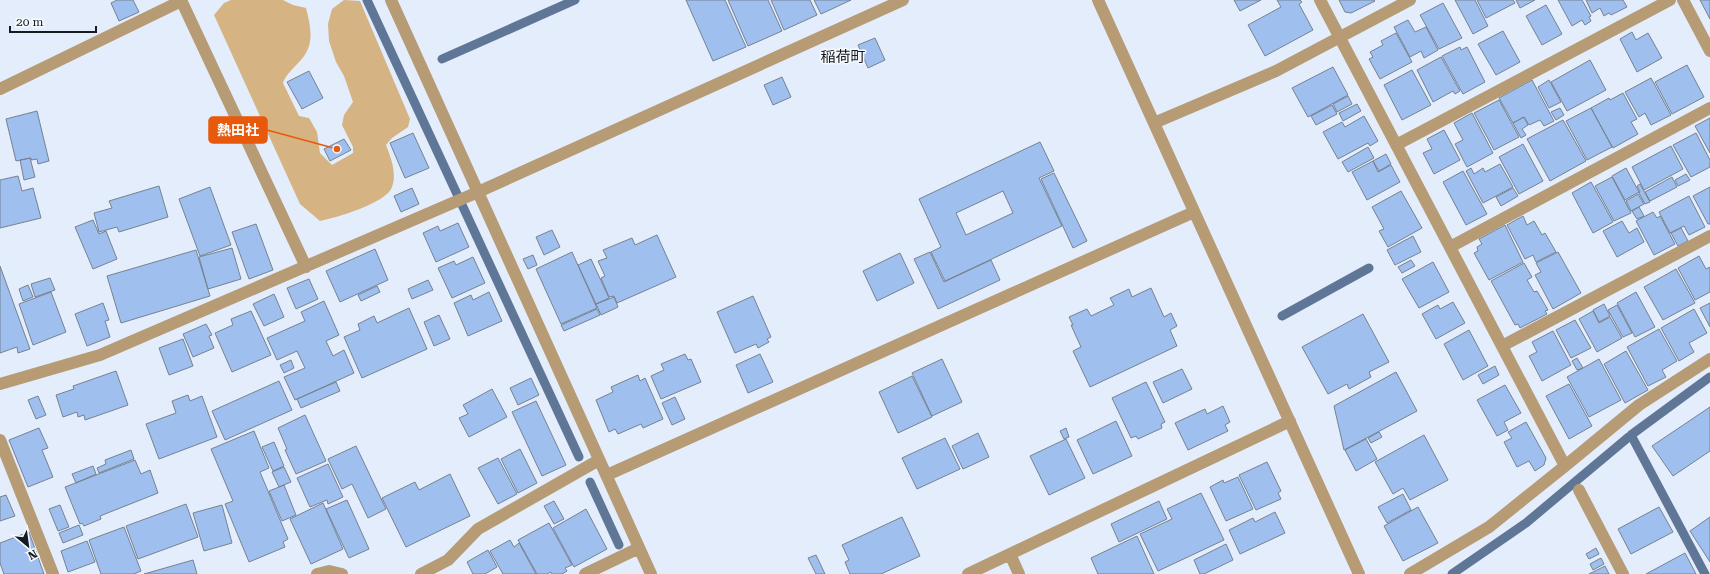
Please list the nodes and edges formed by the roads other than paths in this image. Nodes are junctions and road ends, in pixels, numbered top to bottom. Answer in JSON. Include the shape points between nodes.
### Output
{"nodes":[{"id":1,"x":391,"y":0,"type":"edge"},
{"id":2,"x":903,"y":0,"type":"edge"},
{"id":3,"x":1098,"y":0,"type":"edge"},
{"id":4,"x":1320,"y":0,"type":"edge"},
{"id":5,"x":1410,"y":0,"type":"edge"},
{"id":6,"x":1670,"y":0,"type":"edge"},
{"id":7,"x":1683,"y":0,"type":"edge"},
{"id":8,"x":181,"y":1,"type":"edge"},
{"id":9,"x":1339,"y":37,"type":"junction"},
{"id":10,"x":1710,"y":51,"type":"edge"},
{"id":11,"x":0,"y":89,"type":"edge"},
{"id":12,"x":1710,"y":108,"type":"edge"},
{"id":13,"x":1154,"y":123,"type":"junction"},
{"id":14,"x":1396,"y":145,"type":"junction"},
{"id":15,"x":478,"y":192,"type":"junction"},
{"id":16,"x":1194,"y":212,"type":"junction"},
{"id":17,"x":1710,"y":236,"type":"edge"},
{"id":18,"x":1450,"y":247,"type":"junction"},
{"id":19,"x":306,"y":267,"type":"junction"},
{"id":20,"x":1502,"y":346,"type":"junction"},
{"id":21,"x":1710,"y":359,"type":"edge"},
{"id":22,"x":0,"y":384,"type":"edge"},
{"id":23,"x":1290,"y":421,"type":"junction"},
{"id":24,"x":0,"y":440,"type":"edge"},
{"id":25,"x":599,"y":460,"type":"junction"},
{"id":26,"x":1566,"y":466,"type":"junction"},
{"id":27,"x":606,"y":475,"type":"junction"},
{"id":28,"x":1579,"y":490,"type":"dead end"},
{"id":29,"x":639,"y":548,"type":"junction"},
{"id":30,"x":1010,"y":554,"type":"junction"},
{"id":31,"x":53,"y":574,"type":"edge"},
{"id":32,"x":317,"y":574,"type":"edge"},
{"id":33,"x":342,"y":574,"type":"edge"},
{"id":34,"x":422,"y":574,"type":"edge"},
{"id":35,"x":585,"y":574,"type":"edge"},
{"id":36,"x":651,"y":574,"type":"edge"},
{"id":37,"x":968,"y":574,"type":"edge"},
{"id":38,"x":1019,"y":574,"type":"edge"},
{"id":39,"x":1359,"y":574,"type":"edge"},
{"id":40,"x":1410,"y":574,"type":"edge"},
{"id":41,"x":1623,"y":574,"type":"edge"}],
"edges":[{"from":1,"to":15,"type":"street"},
{"from":2,"to":15,"type":"street"},
{"from":3,"to":13,"type":"street"},
{"from":4,"to":9,"type":"street"},
{"from":5,"to":9,"type":"street"},
{"from":6,"to":14,"type":"street"},
{"from":7,"to":10,"type":"street"},
{"from":8,"to":11,"type":"street"},
{"from":8,"to":19,"type":"street"},
{"from":9,"to":13,"type":"street","via":[[1276,71]]},
{"from":9,"to":14,"type":"street"},
{"from":12,"to":18,"type":"street"},
{"from":13,"to":16,"type":"street"},
{"from":14,"to":18,"type":"street"},
{"from":15,"to":19,"type":"street"},
{"from":15,"to":25,"type":"street"},
{"from":16,"to":23,"type":"street"},
{"from":16,"to":27,"type":"street"},
{"from":17,"to":20,"type":"street"},
{"from":18,"to":20,"type":"street"},
{"from":19,"to":22,"type":"street","via":[[100,355]]},
{"from":20,"to":26,"type":"street"},
{"from":21,"to":26,"type":"street","via":[[1639,406]]},
{"from":23,"to":30,"type":"street"},
{"from":23,"to":39,"type":"street"},
{"from":24,"to":31,"type":"street"},
{"from":25,"to":27,"type":"street"},
{"from":25,"to":34,"type":"street","via":[[478,529],[448,560]]},
{"from":26,"to":40,"type":"street","via":[[1489,527]]},
{"from":27,"to":29,"type":"street"},
{"from":28,"to":41,"type":"street"},
{"from":29,"to":35,"type":"street"},
{"from":29,"to":36,"type":"street"},
{"from":30,"to":37,"type":"street"},
{"from":30,"to":38,"type":"street"},
{"from":32,"to":33,"type":"street","via":[[329,571]]}]}
